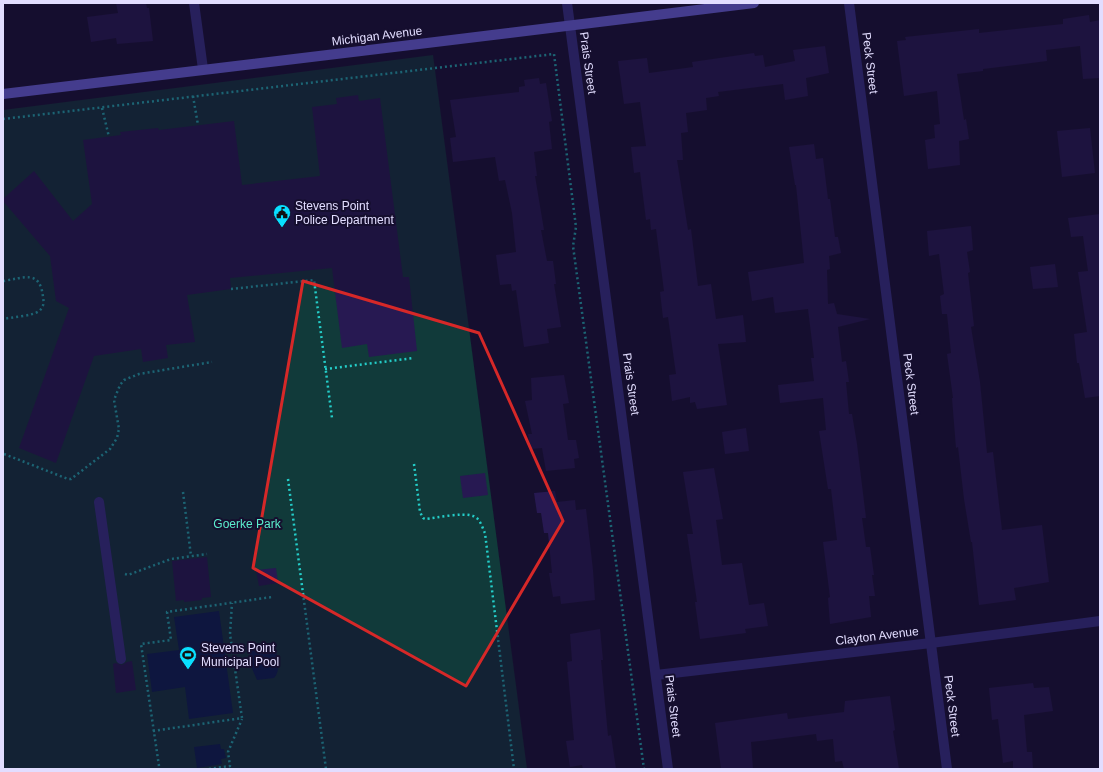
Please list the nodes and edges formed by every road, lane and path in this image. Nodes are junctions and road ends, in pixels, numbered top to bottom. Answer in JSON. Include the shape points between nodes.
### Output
{"nodes":[{"id":1,"x":194,"y":3,"type":"edge"},
{"id":2,"x":567,"y":3,"type":"edge"},
{"id":3,"x":754,"y":3,"type":"edge"},
{"id":4,"x":849,"y":3,"type":"edge"},
{"id":5,"x":570,"y":26,"type":"junction"},
{"id":6,"x":203,"y":69,"type":"junction"},
{"id":7,"x":3,"y":94,"type":"edge"},
{"id":8,"x":193,"y":96,"type":"junction"},
{"id":9,"x":102,"y":108,"type":"junction"},
{"id":10,"x":3,"y":118,"type":"edge"},
{"id":11,"x":198,"y":125,"type":"dead end"},
{"id":12,"x":109,"y":136,"type":"dead end"},
{"id":13,"x":3,"y":281,"type":"edge"},
{"id":14,"x":231,"y":289,"type":"dead end"},
{"id":15,"x":3,"y":319,"type":"edge"},
{"id":16,"x":414,"y":358,"type":"dead end"},
{"id":17,"x":212,"y":362,"type":"dead end"},
{"id":18,"x":326,"y":369,"type":"junction"},
{"id":19,"x":332,"y":418,"type":"dead end"},
{"id":20,"x":4,"y":454,"type":"dead end"},
{"id":21,"x":414,"y":464,"type":"dead end"},
{"id":22,"x":288,"y":479,"type":"dead end"},
{"id":23,"x":182,"y":492,"type":"dead end"},
{"id":24,"x":100,"y":502,"type":"dead end"},
{"id":25,"x":207,"y":554,"type":"dead end"},
{"id":26,"x":191,"y":556,"type":"junction"},
{"id":27,"x":109,"y":569,"type":"junction"},
{"id":28,"x":272,"y":597,"type":"dead end"},
{"id":29,"x":232,"y":603,"type":"junction"},
{"id":30,"x":1100,"y":621,"type":"edge"},
{"id":31,"x":931,"y":643,"type":"junction"},
{"id":32,"x":121,"y":659,"type":"dead end"},
{"id":33,"x":656,"y":675,"type":"junction"},
{"id":34,"x":242,"y":718,"type":"junction"},
{"id":35,"x":154,"y":731,"type":"junction"},
{"id":36,"x":158,"y":766,"type":"dead end"},
{"id":37,"x":209,"y":769,"type":"edge"},
{"id":38,"x":326,"y":769,"type":"edge"},
{"id":39,"x":514,"y":769,"type":"edge"},
{"id":40,"x":644,"y":769,"type":"edge"},
{"id":41,"x":668,"y":769,"type":"edge"},
{"id":42,"x":947,"y":769,"type":"edge"}],
"edges":[{"from":1,"to":6,"type":"street"},
{"from":2,"to":5,"type":"street","name":"Prais Street"},
{"from":3,"to":5,"type":"street","name":"Michigan Avenue"},
{"from":4,"to":31,"type":"street","name":"Peck Street"},
{"from":5,"to":6,"type":"street","name":"Michigan Avenue"},
{"from":5,"to":33,"type":"street","name":"Prais Street"},
{"from":6,"to":7,"type":"street","name":"Michigan Avenue"},
{"from":8,"to":9,"type":"path"},
{"from":8,"to":11,"type":"path"},
{"from":8,"to":40,"type":"path","via":[[554,54],[576,227],[573,246]]},
{"from":9,"to":10,"type":"path"},
{"from":9,"to":12,"type":"path"},
{"from":13,"to":15,"type":"path","via":[[34,278],[42,286],[44,299],[43,306],[34,314]]},
{"from":14,"to":18,"type":"path","via":[[314,280]]},
{"from":16,"to":18,"type":"path"},
{"from":17,"to":20,"type":"path","via":[[139,374],[124,380],[114,400],[119,429],[114,445],[71,479]]},
{"from":18,"to":19,"type":"path"},
{"from":21,"to":39,"type":"path","via":[[422,518],[474,516],[481,523],[485,534]]},
{"from":22,"to":38,"type":"path"},
{"from":23,"to":26,"type":"path"},
{"from":24,"to":27,"type":"street"},
{"from":25,"to":26,"type":"path"},
{"from":26,"to":27,"type":"path","via":[[171,559],[128,575]]},
{"from":27,"to":32,"type":"street"},
{"from":28,"to":29,"type":"path"},
{"from":29,"to":34,"type":"path","via":[[230,634]]},
{"from":29,"to":35,"type":"path","via":[[167,612],[171,640],[141,644]]},
{"from":30,"to":31,"type":"street","name":"Clayton Avenue"},
{"from":31,"to":33,"type":"street","name":"Clayton Avenue"},
{"from":31,"to":42,"type":"street","name":"Peck Street"},
{"from":33,"to":41,"type":"street","name":"Prais Street"},
{"from":34,"to":35,"type":"path"},
{"from":34,"to":37,"type":"path","via":[[228,752],[230,766]]},
{"from":35,"to":36,"type":"path"}]}
